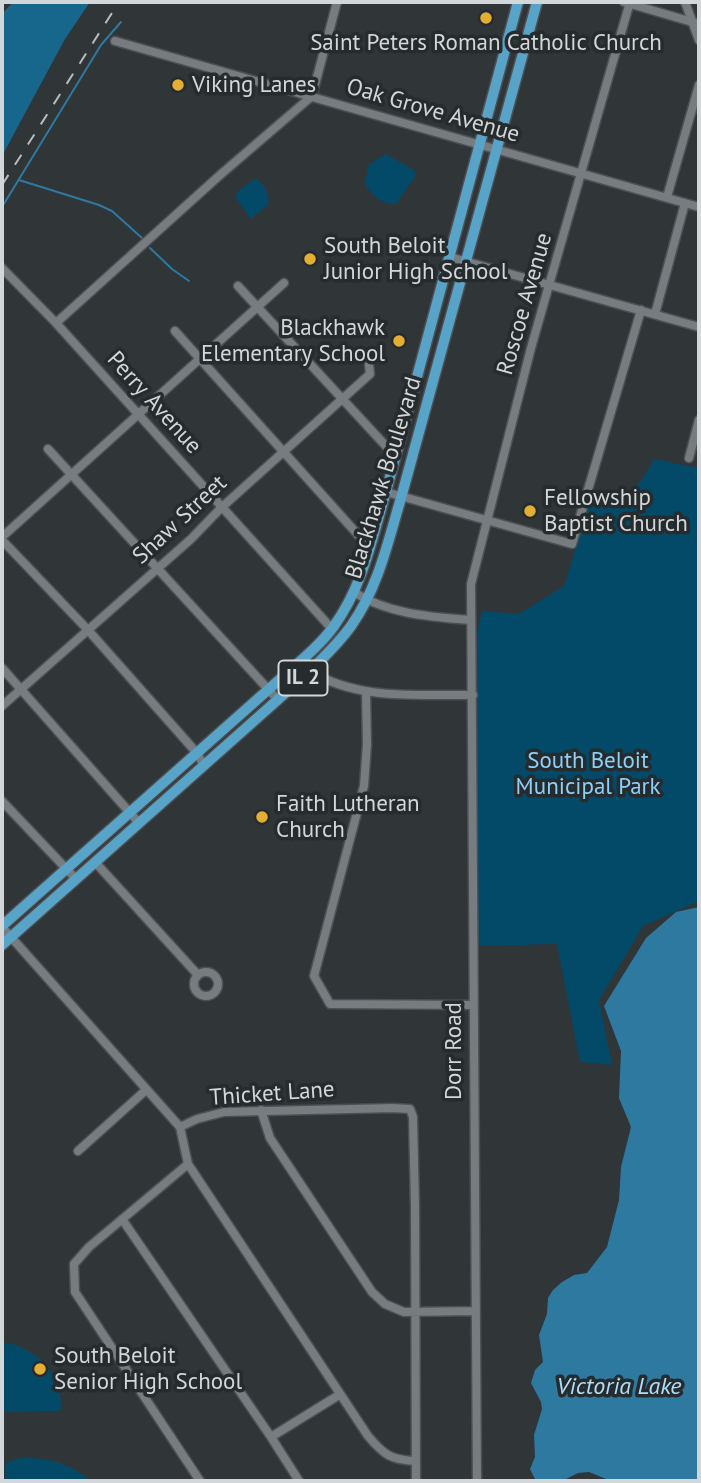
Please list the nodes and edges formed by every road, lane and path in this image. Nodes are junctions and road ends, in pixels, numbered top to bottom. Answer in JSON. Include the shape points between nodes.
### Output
{"nodes":[{"id":1,"x":337,"y":2,"type":"edge"},
{"id":2,"x":519,"y":2,"type":"edge"},
{"id":3,"x":537,"y":2,"type":"edge"},
{"id":4,"x":628,"y":2,"type":"edge"},
{"id":5,"x":685,"y":2,"type":"edge"},
{"id":6,"x":696,"y":24,"type":"edge"},
{"id":7,"x":699,"y":40,"type":"edge"},
{"id":8,"x":115,"y":41,"type":"dead end"},
{"id":9,"x":699,"y":85,"type":"edge"},
{"id":10,"x":312,"y":96,"type":"junction"},
{"id":11,"x":480,"y":144,"type":"junction"},
{"id":12,"x":497,"y":150,"type":"junction"},
{"id":13,"x":582,"y":174,"type":"junction"},
{"id":14,"x":667,"y":197,"type":"junction"},
{"id":15,"x":685,"y":203,"type":"junction"},
{"id":16,"x":699,"y":207,"type":"edge"},
{"id":17,"x":450,"y":257,"type":"junction"},
{"id":18,"x":466,"y":262,"type":"junction"},
{"id":19,"x":2,"y":268,"type":"edge"},
{"id":20,"x":284,"y":283,"type":"dead end"},
{"id":21,"x":238,"y":285,"type":"dead end"},
{"id":22,"x":550,"y":285,"type":"junction"},
{"id":23,"x":256,"y":306,"type":"junction"},
{"id":24,"x":641,"y":310,"type":"junction"},
{"id":25,"x":655,"y":314,"type":"junction"},
{"id":26,"x":56,"y":323,"type":"junction"},
{"id":27,"x":699,"y":327,"type":"edge"},
{"id":28,"x":175,"y":331,"type":"dead end"},
{"id":29,"x":368,"y":356,"type":"dead end"},
{"id":30,"x":201,"y":359,"type":"junction"},
{"id":31,"x":341,"y":400,"type":"junction"},
{"id":32,"x":139,"y":414,"type":"junction"},
{"id":33,"x":699,"y":420,"type":"edge"},
{"id":34,"x":48,"y":449,"type":"dead end"},
{"id":35,"x":284,"y":452,"type":"junction"},
{"id":36,"x":396,"y":457,"type":"junction"},
{"id":37,"x":689,"y":458,"type":"dead end"},
{"id":38,"x":72,"y":474,"type":"junction"},
{"id":39,"x":386,"y":492,"type":"junction"},
{"id":40,"x":401,"y":498,"type":"junction"},
{"id":41,"x":221,"y":508,"type":"junction"},
{"id":42,"x":488,"y":521,"type":"junction"},
{"id":43,"x":2,"y":538,"type":"edge"},
{"id":44,"x":370,"y":546,"type":"junction"},
{"id":45,"x":157,"y":569,"type":"junction"},
{"id":46,"x":354,"y":592,"type":"junction"},
{"id":47,"x":366,"y":600,"type":"junction"},
{"id":48,"x":470,"y":620,"type":"junction"},
{"id":49,"x":332,"y":629,"type":"junction"},
{"id":50,"x":88,"y":631,"type":"junction"},
{"id":51,"x":2,"y":668,"type":"edge"},
{"id":52,"x":310,"y":671,"type":"junction"},
{"id":53,"x":22,"y":689,"type":"junction"},
{"id":54,"x":268,"y":690,"type":"junction"},
{"id":55,"x":366,"y":693,"type":"junction"},
{"id":56,"x":473,"y":695,"type":"junction"},
{"id":57,"x":278,"y":700,"type":"junction"},
{"id":58,"x":2,"y":706,"type":"edge"},
{"id":59,"x":197,"y":752,"type":"junction"},
{"id":60,"x":204,"y":765,"type":"junction"},
{"id":61,"x":2,"y":801,"type":"edge"},
{"id":62,"x":129,"y":812,"type":"junction"},
{"id":63,"x":139,"y":824,"type":"junction"},
{"id":64,"x":95,"y":862,"type":"junction"},
{"id":65,"x":65,"y":869,"type":"junction"},
{"id":66,"x":76,"y":879,"type":"junction"},
{"id":67,"x":2,"y":926,"type":"edge"},
{"id":68,"x":11,"y":937,"type":"junction"},
{"id":69,"x":2,"y":946,"type":"edge"},
{"id":70,"x":198,"y":975,"type":"dead end"},
{"id":71,"x":472,"y":1005,"type":"junction"},
{"id":72,"x":146,"y":1090,"type":"junction"},
{"id":73,"x":261,"y":1110,"type":"junction"},
{"id":74,"x":180,"y":1126,"type":"junction"},
{"id":75,"x":78,"y":1151,"type":"dead end"},
{"id":76,"x":188,"y":1164,"type":"junction"},
{"id":77,"x":122,"y":1219,"type":"junction"},
{"id":78,"x":475,"y":1311,"type":"junction"},
{"id":79,"x":416,"y":1312,"type":"junction"},
{"id":80,"x":339,"y":1395,"type":"junction"},
{"id":81,"x":271,"y":1437,"type":"junction"},
{"id":82,"x":416,"y":1461,"type":"junction"},
{"id":83,"x":201,"y":1481,"type":"edge"},
{"id":84,"x":299,"y":1481,"type":"edge"},
{"id":85,"x":416,"y":1481,"type":"edge"},
{"id":86,"x":477,"y":1481,"type":"edge"}],
"edges":[{"from":1,"to":10,"type":"street"},
{"from":2,"to":11,"type":"main road","name":"Blackhawk Boulevard","number":"IL 2"},
{"from":3,"to":12,"type":"main road","name":"Blackhawk Boulevard","number":"IL 2"},
{"from":4,"to":6,"type":"street"},
{"from":4,"to":13,"type":"street","name":"Roscoe Avenue"},
{"from":5,"to":6,"type":"street"},
{"from":6,"to":7,"type":"street"},
{"from":8,"to":10,"type":"street","name":"Oak Grove Avenue"},
{"from":9,"to":14,"type":"street"},
{"from":10,"to":11,"type":"street","name":"Oak Grove Avenue"},
{"from":10,"to":26,"type":"street"},
{"from":11,"to":12,"type":"street","name":"Oak Grove Avenue"},
{"from":11,"to":17,"type":"main road","name":"Blackhawk Boulevard","number":"IL 2"},
{"from":12,"to":13,"type":"street","name":"Oak Grove Avenue"},
{"from":12,"to":18,"type":"main road","name":"Blackhawk Boulevard","number":"IL 2"},
{"from":13,"to":14,"type":"street","name":"Oak Grove Avenue"},
{"from":13,"to":22,"type":"street","name":"Roscoe Avenue"},
{"from":14,"to":15,"type":"street","name":"Oak Grove Avenue"},
{"from":15,"to":16,"type":"street","name":"Oak Grove Avenue"},
{"from":15,"to":25,"type":"street"},
{"from":17,"to":18,"type":"street"},
{"from":17,"to":36,"type":"main road","name":"Blackhawk Boulevard","number":"IL 2"},
{"from":18,"to":22,"type":"street"},
{"from":18,"to":40,"type":"main road","name":"Blackhawk Boulevard","number":"IL 2"},
{"from":19,"to":26,"type":"street","name":"Perry Avenue"},
{"from":20,"to":23,"type":"street"},
{"from":21,"to":23,"type":"street"},
{"from":22,"to":24,"type":"street"},
{"from":22,"to":42,"type":"street","name":"Roscoe Avenue"},
{"from":23,"to":30,"type":"street"},
{"from":23,"to":31,"type":"street"},
{"from":24,"to":25,"type":"street"},
{"from":24,"to":42,"type":"street","via":[[572,544]]},
{"from":25,"to":27,"type":"street"},
{"from":26,"to":32,"type":"street","name":"Perry Avenue"},
{"from":28,"to":30,"type":"street"},
{"from":29,"to":31,"type":"street","name":"Shaw Street","via":[[370,374]]},
{"from":30,"to":32,"type":"street"},
{"from":30,"to":35,"type":"street"},
{"from":31,"to":35,"type":"street","name":"Shaw Street"},
{"from":31,"to":36,"type":"street"},
{"from":32,"to":38,"type":"street"},
{"from":32,"to":41,"type":"street","name":"Perry Avenue"},
{"from":33,"to":37,"type":"street"},
{"from":34,"to":38,"type":"street"},
{"from":35,"to":41,"type":"street","name":"Shaw Street"},
{"from":35,"to":44,"type":"street"},
{"from":36,"to":39,"type":"main road","name":"Blackhawk Boulevard","number":"IL 2"},
{"from":38,"to":43,"type":"street"},
{"from":38,"to":45,"type":"street"},
{"from":39,"to":40,"type":"street"},
{"from":39,"to":44,"type":"main road","name":"Blackhawk Boulevard","number":"IL 2"},
{"from":40,"to":42,"type":"street"},
{"from":40,"to":47,"type":"main road","name":"Blackhawk Boulevard","number":"IL 2"},
{"from":41,"to":45,"type":"street","name":"Shaw Street"},
{"from":41,"to":49,"type":"street","name":"Perry Avenue"},
{"from":42,"to":48,"type":"street","name":"Roscoe Avenue","via":[[471,584]]},
{"from":43,"to":50,"type":"street"},
{"from":44,"to":46,"type":"main road","name":"Blackhawk Boulevard","number":"IL 2"},
{"from":45,"to":50,"type":"street","name":"Shaw Street"},
{"from":45,"to":54,"type":"street"},
{"from":46,"to":47,"type":"street"},
{"from":46,"to":49,"type":"main road","name":"Blackhawk Boulevard","number":"IL 2"},
{"from":47,"to":48,"type":"street"},
{"from":47,"to":52,"type":"main road","name":"Blackhawk Boulevard","number":"IL 2","via":[[339,641]]},
{"from":48,"to":56,"type":"street","name":"Dorr Road"},
{"from":49,"to":54,"type":"main road","name":"Blackhawk Boulevard","number":"IL 2"},
{"from":50,"to":53,"type":"street","name":"Shaw Street"},
{"from":50,"to":59,"type":"street"},
{"from":51,"to":53,"type":"street"},
{"from":52,"to":55,"type":"street","via":[[328,682]]},
{"from":52,"to":57,"type":"main road","name":"Blackhawk Boulevard","number":"IL 2"},
{"from":53,"to":58,"type":"street","name":"Shaw Street"},
{"from":53,"to":62,"type":"street"},
{"from":54,"to":57,"type":"street"},
{"from":54,"to":59,"type":"main road","name":"Blackhawk Boulevard","number":"IL 2"},
{"from":55,"to":56,"type":"street"},
{"from":55,"to":71,"type":"street","via":[[364,786],[314,976],[330,1004]]},
{"from":56,"to":71,"type":"street","name":"Dorr Road"},
{"from":57,"to":60,"type":"main road","name":"Blackhawk Boulevard","number":"IL 2"},
{"from":59,"to":60,"type":"street"},
{"from":59,"to":62,"type":"main road","name":"Blackhawk Boulevard","number":"IL 2"},
{"from":60,"to":63,"type":"main road","name":"Blackhawk Boulevard","number":"IL 2"},
{"from":61,"to":65,"type":"street"},
{"from":62,"to":63,"type":"street"},
{"from":62,"to":65,"type":"main road","name":"Blackhawk Boulevard","number":"IL 2"},
{"from":63,"to":64,"type":"main road","name":"Blackhawk Boulevard","number":"IL 2"},
{"from":64,"to":66,"type":"main road","name":"Blackhawk Boulevard","number":"IL 2"},
{"from":64,"to":70,"type":"street"},
{"from":65,"to":66,"type":"street"},
{"from":65,"to":67,"type":"main road","name":"Blackhawk Boulevard","number":"IL 2"},
{"from":66,"to":68,"type":"main road","name":"Blackhawk Boulevard","number":"IL 2"},
{"from":67,"to":68,"type":"street"},
{"from":68,"to":69,"type":"main road","name":"Blackhawk Boulevard","number":"IL 2"},
{"from":68,"to":72,"type":"street"},
{"from":71,"to":78,"type":"street","name":"Dorr Road"},
{"from":72,"to":74,"type":"street"},
{"from":72,"to":75,"type":"street"},
{"from":73,"to":74,"type":"street","name":"Thicket Lane","via":[[224,1112]]},
{"from":73,"to":79,"type":"street","via":[[270,1138],[372,1292],[385,1304]]},
{"from":73,"to":79,"type":"street","name":"Thicket Lane","via":[[410,1109]]},
{"from":74,"to":76,"type":"street","name":"Thicket Lane"},
{"from":76,"to":77,"type":"street"},
{"from":76,"to":80,"type":"street"},
{"from":77,"to":81,"type":"street"},
{"from":77,"to":83,"type":"street","via":[[74,1264],[75,1292]]},
{"from":78,"to":79,"type":"street"},
{"from":78,"to":86,"type":"street","name":"Dorr Road"},
{"from":79,"to":82,"type":"street"},
{"from":80,"to":81,"type":"street"},
{"from":80,"to":82,"type":"street","via":[[378,1448],[395,1460]]},
{"from":81,"to":84,"type":"street"},
{"from":82,"to":85,"type":"street"}]}
